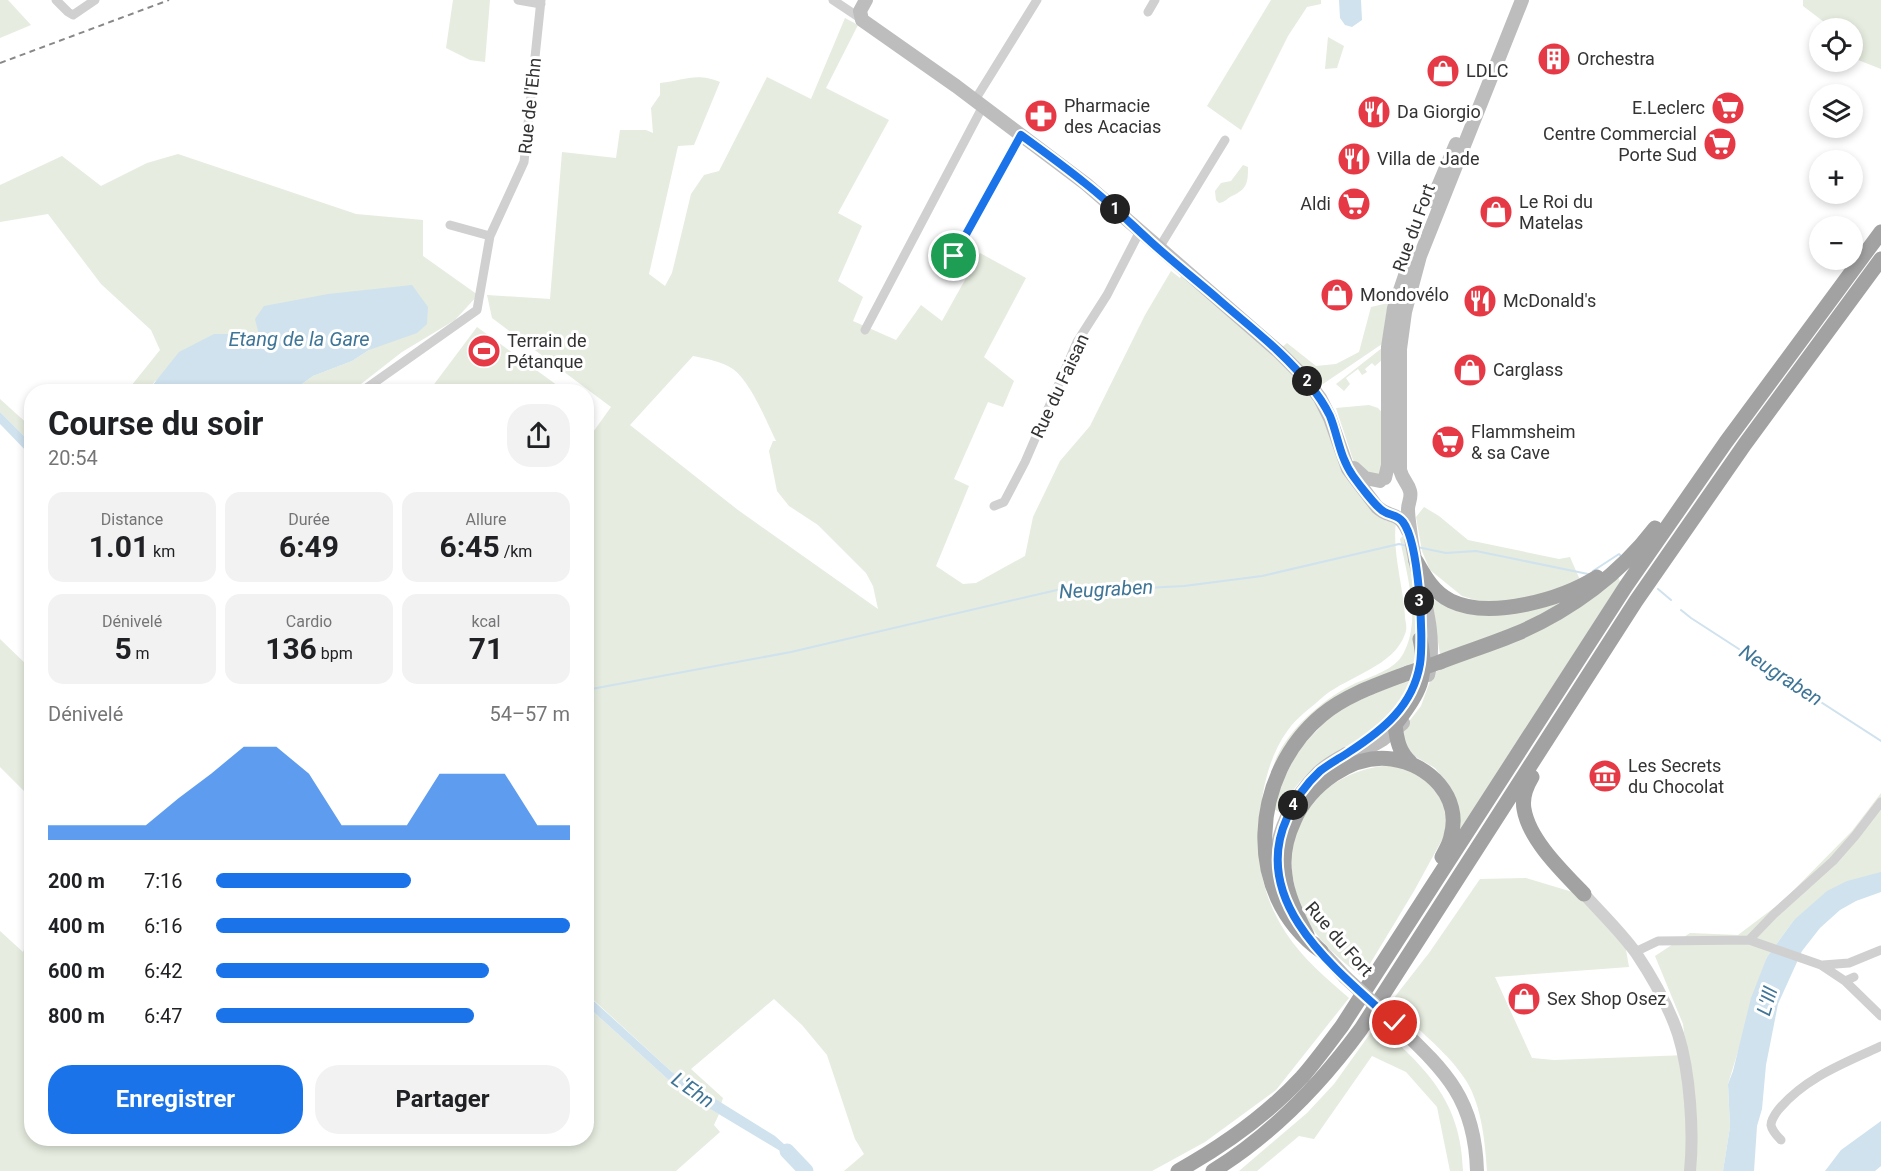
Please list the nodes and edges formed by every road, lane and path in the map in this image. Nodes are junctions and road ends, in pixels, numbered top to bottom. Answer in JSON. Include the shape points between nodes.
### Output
{"nodes":[{"id":1,"x":56,"y":0,"type":"edge"},
{"id":2,"x":95,"y":0,"type":"edge"},
{"id":3,"x":518,"y":0,"type":"edge"},
{"id":4,"x":833,"y":0,"type":"edge"},
{"id":5,"x":866,"y":0,"type":"edge"},
{"id":6,"x":1037,"y":0,"type":"edge"},
{"id":7,"x":1155,"y":0,"type":"edge"},
{"id":8,"x":1515,"y":0,"type":"edge"},
{"id":9,"x":1522,"y":0,"type":"edge"},
{"id":10,"x":541,"y":2,"type":"edge"},
{"id":11,"x":1148,"y":12,"type":"dead end"},
{"id":12,"x":860,"y":18,"type":"junction"},
{"id":13,"x":979,"y":103,"type":"junction"},
{"id":14,"x":1021,"y":135,"type":"junction"},
{"id":15,"x":1225,"y":140,"type":"dead end"},
{"id":16,"x":450,"y":225,"type":"dead end"},
{"id":17,"x":1140,"y":231,"type":"junction"},
{"id":18,"x":1881,"y":232,"type":"edge"},
{"id":19,"x":490,"y":236,"type":"junction"},
{"id":20,"x":1159,"y":248,"type":"junction"},
{"id":21,"x":954,"y":256,"type":"dead end"},
{"id":22,"x":1881,"y":259,"type":"edge"},
{"id":23,"x":865,"y":330,"type":"dead end"},
{"id":24,"x":1279,"y":352,"type":"junction"},
{"id":25,"x":372,"y":384,"type":"edge"},
{"id":26,"x":1726,"y":442,"type":"junction"},
{"id":27,"x":1383,"y":479,"type":"junction"},
{"id":28,"x":1402,"y":480,"type":"junction"},
{"id":29,"x":1375,"y":502,"type":"junction"},
{"id":30,"x":994,"y":506,"type":"dead end"},
{"id":31,"x":1407,"y":506,"type":"junction"},
{"id":32,"x":1393,"y":514,"type":"junction"},
{"id":33,"x":1411,"y":536,"type":"junction"},
{"id":34,"x":1415,"y":557,"type":"junction"},
{"id":35,"x":1628,"y":559,"type":"junction"},
{"id":36,"x":1420,"y":639,"type":"junction"},
{"id":37,"x":1395,"y":730,"type":"junction"},
{"id":38,"x":1540,"y":749,"type":"junction"},
{"id":39,"x":1411,"y":763,"type":"junction"},
{"id":40,"x":1294,"y":802,"type":"junction"},
{"id":41,"x":1881,"y":802,"type":"edge"},
{"id":42,"x":1443,"y":870,"type":"junction"},
{"id":43,"x":1584,"y":894,"type":"joint"},
{"id":44,"x":1307,"y":935,"type":"junction"},
{"id":45,"x":1749,"y":940,"type":"junction"},
{"id":46,"x":1881,"y":950,"type":"edge"},
{"id":47,"x":1321,"y":951,"type":"junction"},
{"id":48,"x":1635,"y":952,"type":"junction"},
{"id":49,"x":1847,"y":972,"type":"junction"},
{"id":50,"x":1881,"y":1016,"type":"edge"},
{"id":51,"x":1881,"y":1046,"type":"edge"},
{"id":52,"x":1257,"y":1140,"type":"junction"},
{"id":53,"x":1781,"y":1140,"type":"dead end"},
{"id":54,"x":1178,"y":1171,"type":"edge"},
{"id":55,"x":1213,"y":1171,"type":"edge"},
{"id":56,"x":1230,"y":1171,"type":"edge"},
{"id":57,"x":1477,"y":1171,"type":"edge"},
{"id":58,"x":1690,"y":1171,"type":"edge"}],
"edges":[{"from":1,"to":2,"type":"street","via":[[70,14]]},
{"from":3,"to":10,"type":"street","name":"Rue de l'Ehn"},
{"from":4,"to":12,"type":"street"},
{"from":5,"to":12,"type":"main road"},
{"from":6,"to":13,"type":"street"},
{"from":7,"to":11,"type":"street"},
{"from":8,"to":27,"type":"main road","name":"Rue du Fort","via":[[1447,162],[1394,308],[1388,347],[1388,465]]},
{"from":9,"to":28,"type":"main road","name":"Rue du Fort","via":[[1420,256],[1405,312],[1399,399]]},
{"from":10,"to":19,"type":"street","name":"Rue de l'Ehn","via":[[524,162]]},
{"from":12,"to":13,"type":"main road"},
{"from":13,"to":14,"type":"main road"},
{"from":13,"to":23,"type":"street"},
{"from":14,"to":17,"type":"main road"},
{"from":14,"to":21,"type":"street"},
{"from":15,"to":20,"type":"street"},
{"from":16,"to":19,"type":"street"},
{"from":17,"to":20,"type":"main road"},
{"from":17,"to":30,"type":"street","name":"Rue du Faisan","via":[[1077,342],[1004,502]]},
{"from":18,"to":26,"type":"highway"},
{"from":19,"to":25,"type":"street","name":"Rue de l'Ehn","via":[[476,312]]},
{"from":20,"to":24,"type":"main road"},
{"from":22,"to":38,"type":"highway","via":[[1738,453]]},
{"from":24,"to":27,"type":"main road","via":[[1314,379],[1329,399],[1355,470],[1365,478]]},
{"from":24,"to":29,"type":"main road","via":[[1325,407],[1348,469]]},
{"from":26,"to":35,"type":"highway","via":[[1709,453]]},
{"from":26,"to":42,"type":"highway","via":[[1626,586]]},
{"from":27,"to":28,"type":"main road"},
{"from":27,"to":29,"type":"main road","name":"Rue du Fort","via":[[1374,490]]},
{"from":28,"to":31,"type":"main road","name":"Rue du Fort","via":[[1411,495]]},
{"from":29,"to":32,"type":"main road","via":[[1382,511]]},
{"from":31,"to":32,"type":"main road"},
{"from":31,"to":33,"type":"main road","name":"Rue du Fort"},
{"from":32,"to":33,"type":"main road","via":[[1402,520]]},
{"from":33,"to":34,"type":"main road","name":"Rue du Fort"},
{"from":34,"to":35,"type":"highway","via":[[1430,585],[1451,601],[1496,609],[1559,594]]},
{"from":34,"to":36,"type":"main road","name":"Rue du Fort"},
{"from":34,"to":37,"type":"main road","name":"Rue du Fort","via":[[1431,662],[1417,705]]},
{"from":35,"to":47,"type":"highway","bridge":true,"via":[[1580,598],[1537,624],[1361,692],[1323,714],[1308,728],[1287,756],[1270,794],[1264,854],[1273,891],[1296,930]]},
{"from":36,"to":37,"type":"highway","via":[[1425,660],[1420,685]]},
{"from":36,"to":40,"type":"main road","name":"Rue du Fort","via":[[1418,673],[1411,696],[1400,711],[1372,736],[1319,772]]},
{"from":37,"to":39,"type":"highway","via":[[1402,755]]},
{"from":37,"to":40,"type":"main road","name":"Rue du Fort","via":[[1322,776]]},
{"from":38,"to":43,"type":"highway","via":[[1538,767],[1524,794],[1523,808],[1545,851]]},
{"from":38,"to":52,"type":"highway","via":[[1354,1039],[1295,1108]]},
{"from":39,"to":42,"type":"highway","via":[[1435,778],[1453,811]]},
{"from":39,"to":44,"type":"highway","via":[[1390,758],[1347,767],[1325,780],[1298,812],[1288,833],[1285,876]]},
{"from":40,"to":44,"type":"main road","name":"Rue du Fort","via":[[1277,848],[1278,879],[1288,906]]},
{"from":41,"to":45,"type":"street","via":[[1833,861]]},
{"from":42,"to":54,"type":"highway","via":[[1342,1026],[1302,1077],[1248,1125]]},
{"from":43,"to":48,"type":"street"},
{"from":44,"to":47,"type":"main road","name":"Rue du Fort"},
{"from":45,"to":48,"type":"street","via":[[1658,940]]},
{"from":45,"to":49,"type":"street"},
{"from":46,"to":49,"type":"street"},
{"from":47,"to":57,"type":"main road","name":"Rue du Fort","bridge":true,"via":[[1440,1068],[1460,1094],[1474,1136]]},
{"from":48,"to":58,"type":"street","via":[[1678,1034],[1687,1078]]},
{"from":49,"to":50,"type":"street","via":[[1860,995]]},
{"from":51,"to":53,"type":"street","via":[[1817,1077],[1788,1099],[1771,1125]]},
{"from":52,"to":55,"type":"highway"},
{"from":52,"to":56,"type":"highway","via":[[1247,1157]]}]}
